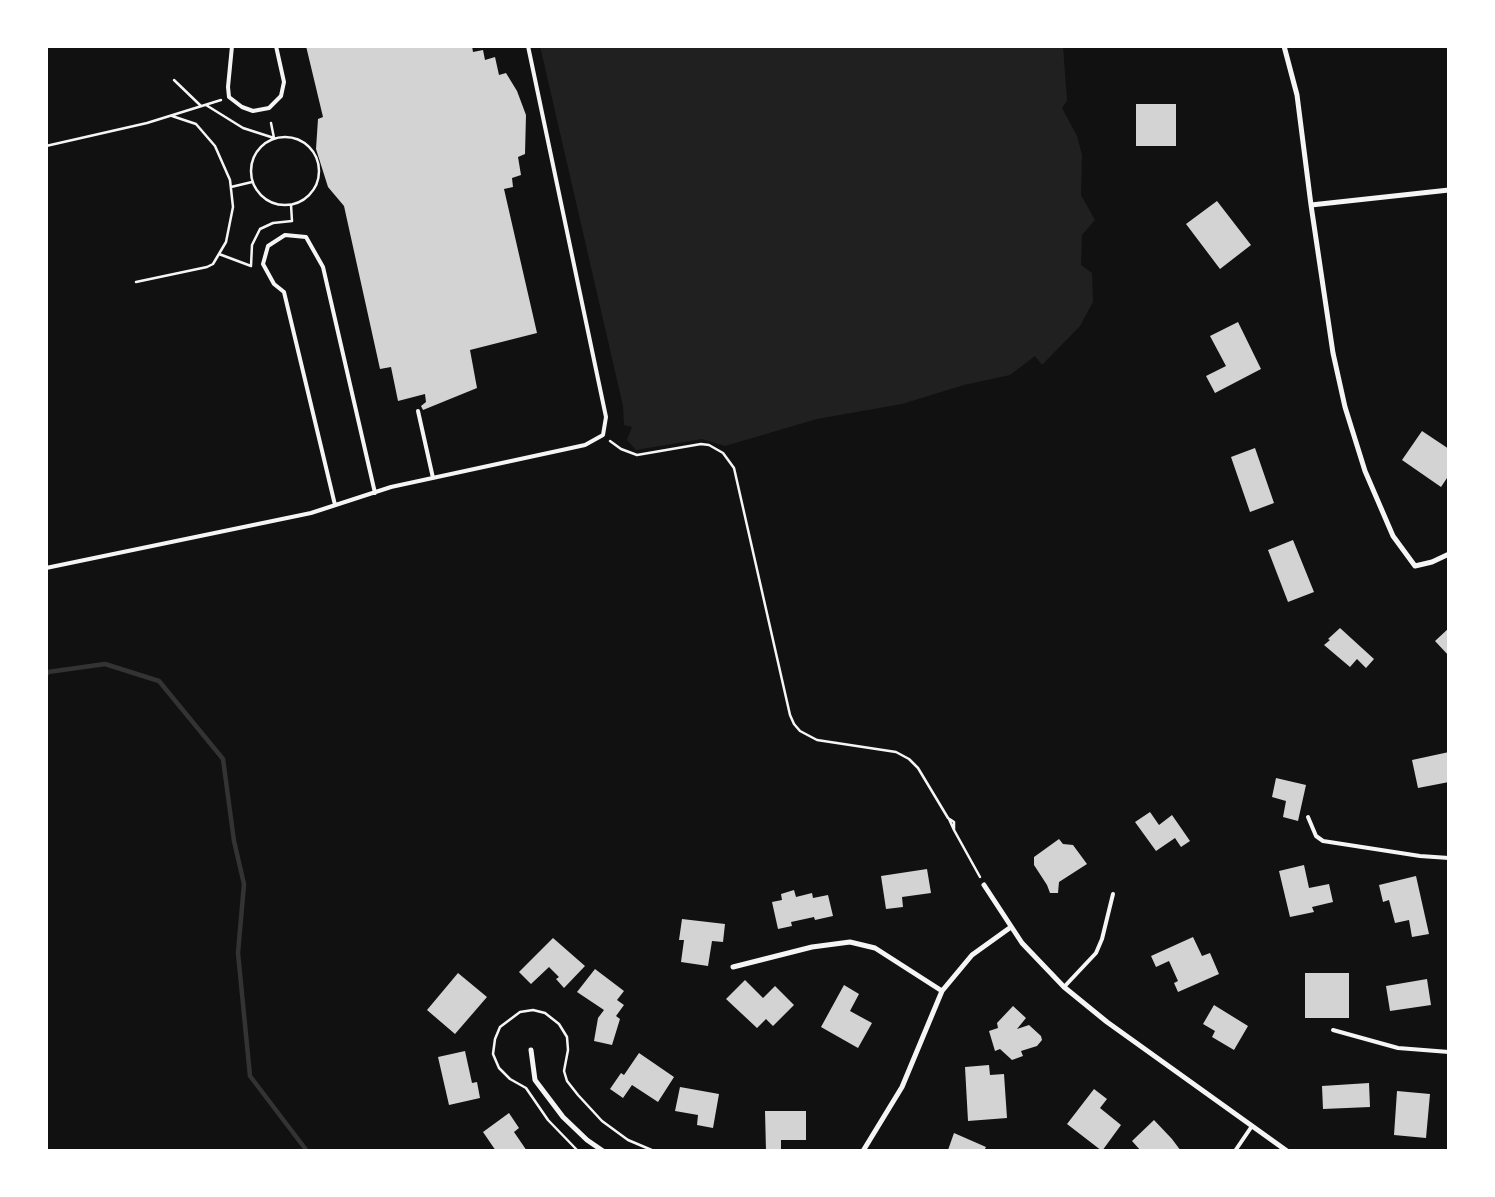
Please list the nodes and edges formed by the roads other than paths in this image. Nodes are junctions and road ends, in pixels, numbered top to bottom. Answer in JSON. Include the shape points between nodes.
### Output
{"nodes":[{"id":1,"x":232,"y":46,"type":"edge"},
{"id":2,"x":276,"y":46,"type":"edge"},
{"id":3,"x":528,"y":46,"type":"edge"},
{"id":4,"x":1284,"y":46,"type":"edge"},
{"id":5,"x":1449,"y":190,"type":"edge"},
{"id":6,"x":1310,"y":206,"type":"junction"},
{"id":7,"x":418,"y":410,"type":"dead end"},
{"id":8,"x":433,"y":478,"type":"junction"},
{"id":9,"x":375,"y":493,"type":"junction"},
{"id":10,"x":335,"y":505,"type":"junction"},
{"id":11,"x":1449,"y":554,"type":"edge"},
{"id":12,"x":46,"y":568,"type":"edge"},
{"id":13,"x":1308,"y":817,"type":"dead end"},
{"id":14,"x":1449,"y":858,"type":"edge"},
{"id":15,"x":984,"y":885,"type":"road end"},
{"id":16,"x":1113,"y":894,"type":"dead end"},
{"id":17,"x":1011,"y":928,"type":"junction"},
{"id":18,"x":733,"y":967,"type":"dead end"},
{"id":19,"x":1064,"y":987,"type":"junction"},
{"id":20,"x":942,"y":991,"type":"junction"},
{"id":21,"x":1333,"y":1030,"type":"dead end"},
{"id":22,"x":531,"y":1050,"type":"dead end"},
{"id":23,"x":1449,"y":1052,"type":"edge"},
{"id":24,"x":1252,"y":1126,"type":"junction"},
{"id":25,"x":603,"y":1151,"type":"edge"},
{"id":26,"x":863,"y":1151,"type":"edge"},
{"id":27,"x":1234,"y":1151,"type":"edge"},
{"id":28,"x":1287,"y":1151,"type":"edge"}],
"edges":[{"from":1,"to":2,"type":"lane","via":[[229,97],[253,111],[269,108],[281,96],[284,82]]},
{"from":3,"to":8,"type":"lane","via":[[606,417],[603,435],[585,445]]},
{"from":4,"to":6,"type":"street","via":[[1297,95]]},
{"from":5,"to":6,"type":"street"},
{"from":6,"to":11,"type":"street","via":[[1333,353],[1345,407],[1365,471],[1393,536],[1415,566]]},
{"from":7,"to":8,"type":"lane"},
{"from":8,"to":9,"type":"lane"},
{"from":9,"to":10,"type":"lane"},
{"from":9,"to":10,"type":"lane","via":[[323,266],[306,237],[285,235],[268,246],[264,264],[274,284],[284,292]]},
{"from":10,"to":12,"type":"lane","via":[[311,513]]},
{"from":13,"to":14,"type":"lane","via":[[1316,836],[1322,841]]},
{"from":15,"to":17,"type":"street"},
{"from":16,"to":19,"type":"lane","via":[[1096,953]]},
{"from":17,"to":19,"type":"street"},
{"from":17,"to":20,"type":"street","via":[[972,955]]},
{"from":18,"to":20,"type":"street","via":[[812,947],[850,942],[875,948]]},
{"from":19,"to":24,"type":"street","via":[[1107,1022]]},
{"from":20,"to":26,"type":"street","via":[[902,1087]]},
{"from":21,"to":23,"type":"lane","via":[[1398,1048]]},
{"from":22,"to":25,"type":"street","via":[[535,1080],[563,1117]]},
{"from":24,"to":27,"type":"lane"},
{"from":24,"to":28,"type":"street"}]}
